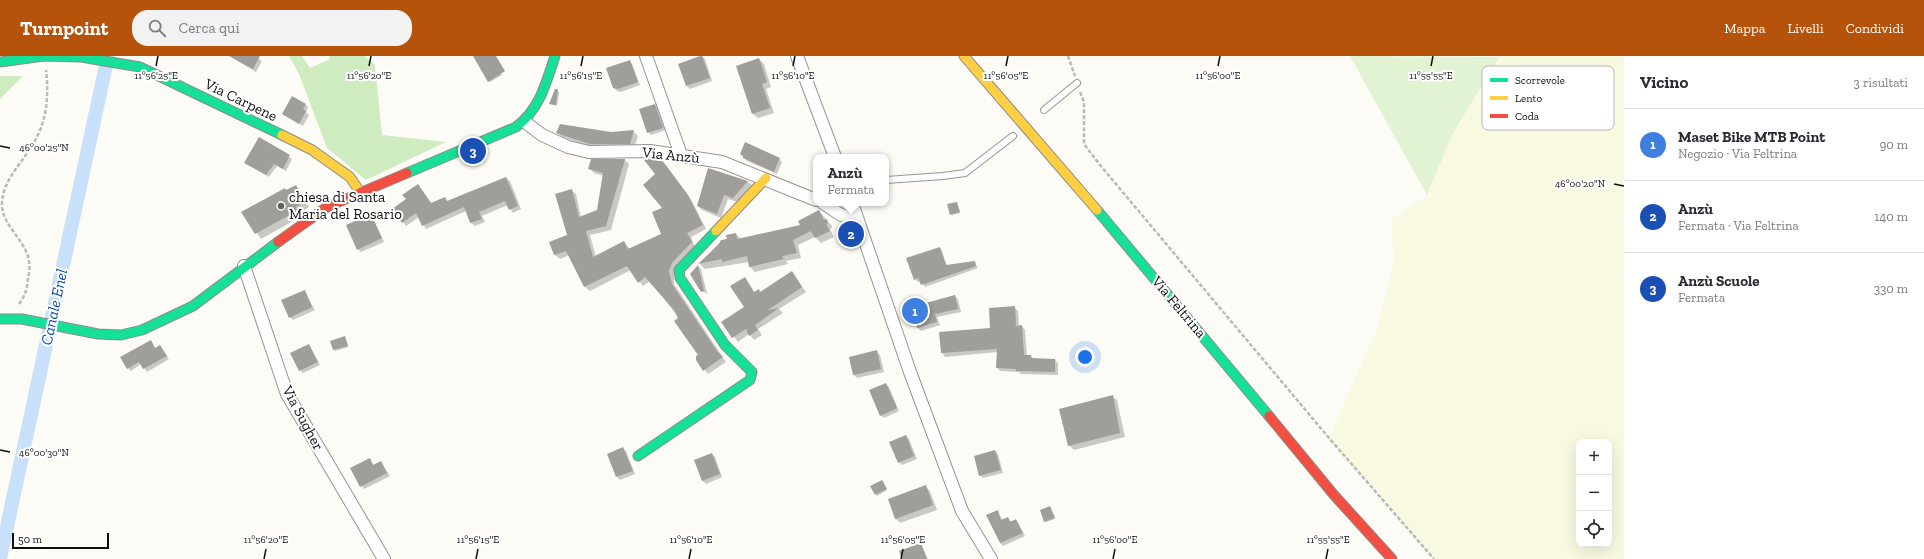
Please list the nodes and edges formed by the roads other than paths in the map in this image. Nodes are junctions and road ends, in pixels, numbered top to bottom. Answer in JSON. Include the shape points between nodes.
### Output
{"nodes":[{"id":1,"x":44,"y":56,"type":"edge"},
{"id":2,"x":555,"y":56,"type":"edge"},
{"id":3,"x":646,"y":56,"type":"edge"},
{"id":4,"x":797,"y":56,"type":"edge"},
{"id":5,"x":964,"y":56,"type":"edge"},
{"id":6,"x":0,"y":62,"type":"edge"},
{"id":7,"x":1077,"y":83,"type":"road end"},
{"id":8,"x":1044,"y":110,"type":"dead end"},
{"id":9,"x":525,"y":122,"type":"junction"},
{"id":10,"x":1013,"y":136,"type":"dead end"},
{"id":11,"x":834,"y":154,"type":"edge"},
{"id":12,"x":681,"y":155,"type":"junction"},
{"id":13,"x":766,"y":178,"type":"junction"},
{"id":14,"x":889,"y":180,"type":"edge"},
{"id":15,"x":360,"y":192,"type":"junction"},
{"id":16,"x":813,"y":199,"type":"edge"},
{"id":17,"x":828,"y":206,"type":"edge"},
{"id":18,"x":853,"y":206,"type":"edge"},
{"id":19,"x":856,"y":218,"type":"junction"},
{"id":20,"x":244,"y":266,"type":"junction"},
{"id":21,"x":2,"y":318,"type":"edge"},
{"id":22,"x":638,"y":456,"type":"dead end"},
{"id":23,"x":384,"y":559,"type":"edge"},
{"id":24,"x":991,"y":559,"type":"edge"},
{"id":25,"x":1392,"y":559,"type":"edge"}],
"edges":[{"from":1,"to":6,"type":"street","name":"Via Carpene"},
{"from":1,"to":15,"type":"street","name":"Via Carpene","via":[[81,58],[140,67],[312,150],[350,177]]},
{"from":2,"to":9,"type":"street","via":[[538,106]]},
{"from":3,"to":12,"type":"street"},
{"from":4,"to":11,"type":"street"},
{"from":5,"to":25,"type":"street","name":"Via Feltrina","via":[[1156,279],[1334,495]]},
{"from":7,"to":8,"type":"lane"},
{"from":9,"to":12,"type":"street","name":"Via Anzù","via":[[568,147],[589,152],[650,151]]},
{"from":9,"to":15,"type":"street","via":[[516,128]]},
{"from":10,"to":14,"type":"lane","via":[[965,173]]},
{"from":12,"to":13,"type":"street","name":"Via Anzù","via":[[722,162]]},
{"from":13,"to":16,"type":"street","name":"Via Anzù"},
{"from":13,"to":22,"type":"street","via":[[679,270],[680,278],[725,345],[752,372],[750,380]]},
{"from":15,"to":20,"type":"street","via":[[326,207]]},
{"from":17,"to":19,"type":"street","via":[[842,215]]},
{"from":18,"to":19,"type":"street"},
{"from":19,"to":24,"type":"street","via":[[962,511]]},
{"from":20,"to":21,"type":"street","via":[[193,306],[132,333],[109,335]]},
{"from":20,"to":23,"type":"street","name":"Via Sugher","via":[[287,394]]}]}
